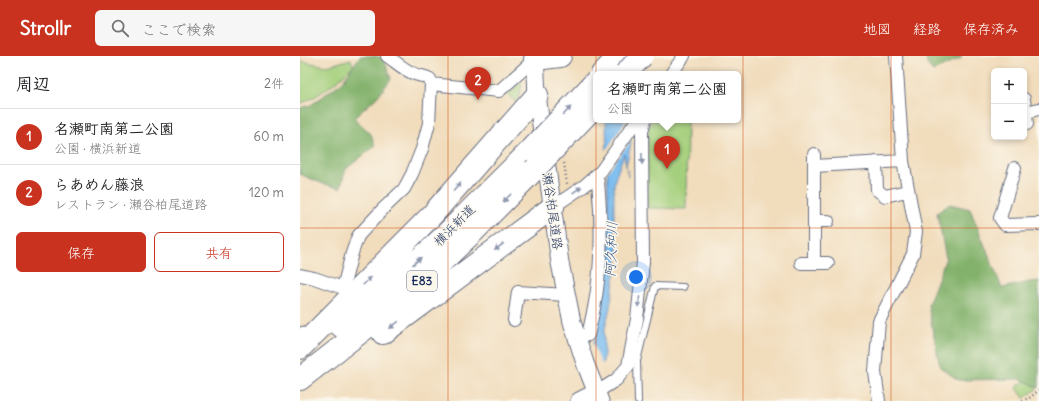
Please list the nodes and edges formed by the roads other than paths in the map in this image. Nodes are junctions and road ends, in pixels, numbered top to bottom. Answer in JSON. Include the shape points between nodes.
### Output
{"nodes":[{"id":1,"x":387,"y":56,"type":"edge"},
{"id":2,"x":560,"y":56,"type":"edge"},
{"id":3,"x":619,"y":56,"type":"edge"},
{"id":4,"x":642,"y":56,"type":"edge"},
{"id":5,"x":684,"y":56,"type":"edge"},
{"id":6,"x":896,"y":56,"type":"edge"},
{"id":7,"x":535,"y":57,"type":"edge"},
{"id":8,"x":605,"y":71,"type":"edge"},
{"id":9,"x":628,"y":71,"type":"edge"},
{"id":10,"x":673,"y":71,"type":"edge"},
{"id":11,"x":431,"y":84,"type":"junction"},
{"id":12,"x":593,"y":85,"type":"edge"},
{"id":13,"x":537,"y":95,"type":"junction"},
{"id":14,"x":593,"y":107,"type":"edge"},
{"id":15,"x":1039,"y":109,"type":"edge"},
{"id":16,"x":1027,"y":112,"type":"edge"},
{"id":17,"x":635,"y":123,"type":"edge"},
{"id":18,"x":644,"y":123,"type":"edge"},
{"id":19,"x":814,"y":154,"type":"dead end"},
{"id":20,"x":532,"y":160,"type":"junction"},
{"id":21,"x":902,"y":161,"type":"junction"},
{"id":22,"x":876,"y":162,"type":"junction"},
{"id":23,"x":814,"y":166,"type":"junction"},
{"id":24,"x":1015,"y":168,"type":"dead end"},
{"id":25,"x":600,"y":177,"type":"junction"},
{"id":26,"x":907,"y":192,"type":"junction"},
{"id":27,"x":552,"y":207,"type":"junction"},
{"id":28,"x":814,"y":221,"type":"junction"},
{"id":29,"x":828,"y":221,"type":"dead end"},
{"id":30,"x":1039,"y":224,"type":"edge"},
{"id":31,"x":801,"y":263,"type":"dead end"},
{"id":32,"x":814,"y":263,"type":"junction"},
{"id":33,"x":828,"y":263,"type":"dead end"},
{"id":34,"x":300,"y":275,"type":"edge"},
{"id":35,"x":683,"y":287,"type":"dead end"},
{"id":36,"x":343,"y":288,"type":"junction"},
{"id":37,"x":567,"y":295,"type":"junction"},
{"id":38,"x":514,"y":320,"type":"dead end"},
{"id":39,"x":588,"y":335,"type":"dead end"},
{"id":40,"x":301,"y":337,"type":"edge"},
{"id":41,"x":304,"y":369,"type":"edge"},
{"id":42,"x":598,"y":397,"type":"edge"},
{"id":43,"x":579,"y":401,"type":"edge"},
{"id":44,"x":638,"y":401,"type":"edge"},
{"id":45,"x":879,"y":401,"type":"edge"}],
"edges":[{"from":1,"to":11,"type":"street","via":[[404,69],[430,79]]},
{"from":2,"to":7,"type":"highway"},
{"from":3,"to":8,"type":"highway"},
{"from":4,"to":9,"type":"highway","bridge":true},
{"from":5,"to":10,"type":"street"},
{"from":6,"to":21,"type":"street"},
{"from":7,"to":11,"type":"street","via":[[498,91]]},
{"from":7,"to":13,"type":"main road","name":"瀬谷柏尾道路"},
{"from":11,"to":36,"type":"street","via":[[428,123],[422,149],[412,174],[404,189],[358,236]]},
{"from":20,"to":12,"type":"highway","name":"横浜新道","number":"E83","one_way":true,"bridge":true},
{"from":13,"to":27,"type":"main road","name":"瀬谷柏尾道路"},
{"from":40,"to":13,"type":"highway","one_way":true,"via":[[432,215]]},
{"from":14,"to":20,"type":"highway","name":"横浜新道","number":"E83","bridge":true},
{"from":15,"to":16,"type":"street"},
{"from":17,"to":25,"type":"street"},
{"from":18,"to":42,"type":"street","one_way":true,"via":[[642,131],[643,262],[638,312],[628,366]]},
{"from":19,"to":23,"type":"street"},
{"from":20,"to":41,"type":"highway","name":"横浜新道","number":"E83","via":[[341,326]]},
{"from":21,"to":22,"type":"street"},
{"from":21,"to":26,"type":"street"},
{"from":22,"to":23,"type":"street"},
{"from":22,"to":26,"type":"street","via":[[877,190],[885,196]]},
{"from":23,"to":28,"type":"street"},
{"from":24,"to":30,"type":"street","via":[[1017,181],[1000,218],[1005,225]]},
{"from":27,"to":25,"type":"street","one_way":true},
{"from":25,"to":39,"type":"street","via":[[600,266]]},
{"from":26,"to":45,"type":"street","via":[[916,232],[913,254],[879,321],[875,372]]},
{"from":27,"to":37,"type":"main road","name":"瀬谷柏尾道路"},
{"from":27,"to":41,"type":"highway","one_way":true,"via":[[354,354]]},
{"from":28,"to":29,"type":"street"},
{"from":28,"to":32,"type":"street"},
{"from":31,"to":32,"type":"street"},
{"from":32,"to":33,"type":"street"},
{"from":34,"to":36,"type":"street"},
{"from":35,"to":44,"type":"lane","via":[[655,286],[637,361]]},
{"from":36,"to":40,"type":"street"},
{"from":37,"to":38,"type":"street","via":[[518,292]]},
{"from":37,"to":42,"type":"main road","name":"瀬谷柏尾道路","via":[[572,322]]},
{"from":42,"to":43,"type":"main road"}]}
